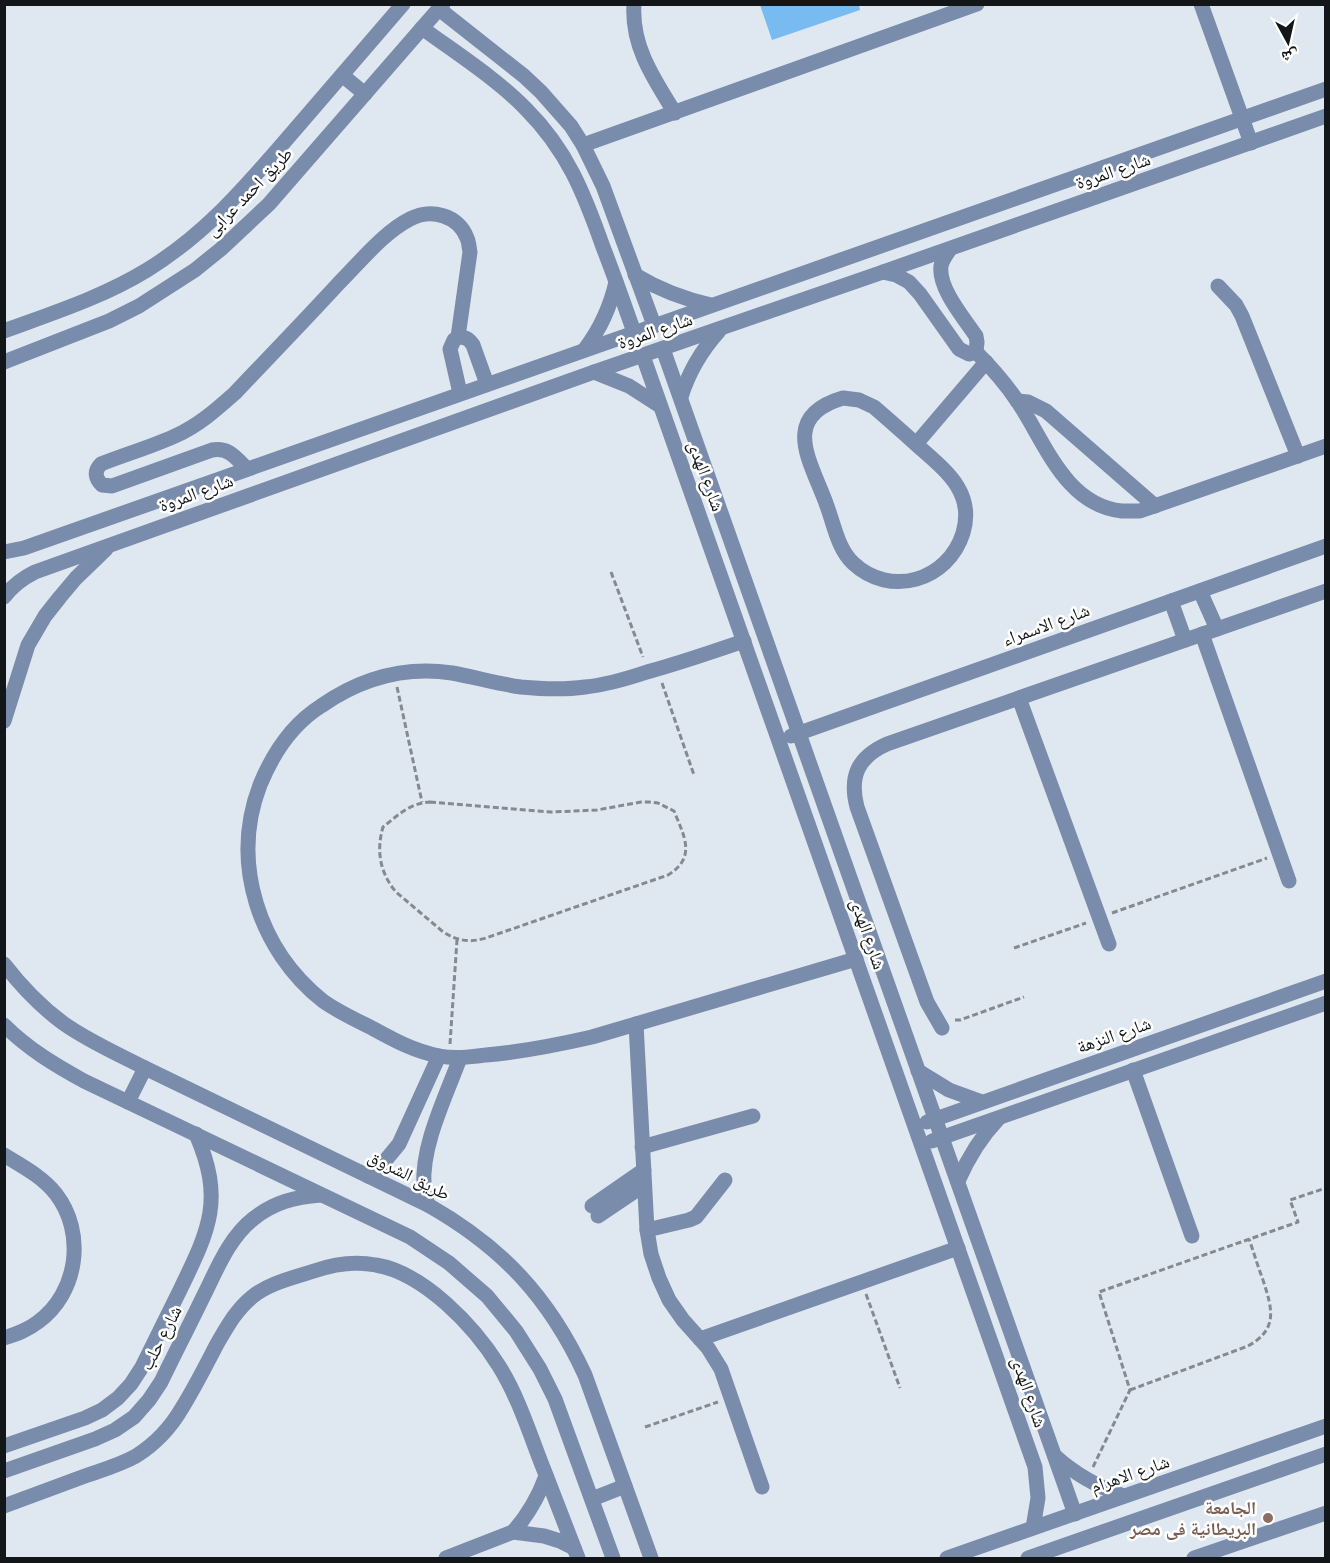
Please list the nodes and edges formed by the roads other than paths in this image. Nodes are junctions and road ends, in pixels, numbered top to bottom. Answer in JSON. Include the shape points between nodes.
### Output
{"nodes":[{"id":1,"x":403,"y":4,"type":"edge"},
{"id":2,"x":634,"y":4,"type":"edge"},
{"id":3,"x":977,"y":4,"type":"edge"},
{"id":4,"x":1201,"y":4,"type":"edge"},
{"id":5,"x":440,"y":7,"type":"edge"},
{"id":6,"x":422,"y":28,"type":"junction"},
{"id":7,"x":342,"y":75,"type":"junction"},
{"id":8,"x":1326,"y":89,"type":"edge"},
{"id":9,"x":364,"y":94,"type":"junction"},
{"id":10,"x":675,"y":113,"type":"junction"},
{"id":11,"x":1326,"y":116,"type":"edge"},
{"id":12,"x":1242,"y":118,"type":"junction"},
{"id":13,"x":1251,"y":143,"type":"junction"},
{"id":14,"x":583,"y":145,"type":"junction"},
{"id":15,"x":950,"y":249,"type":"junction"},
{"id":16,"x":883,"y":272,"type":"junction"},
{"id":17,"x":635,"y":275,"type":"junction"},
{"id":18,"x":616,"y":282,"type":"junction"},
{"id":19,"x":1218,"y":286,"type":"dead end"},
{"id":20,"x":711,"y":305,"type":"junction"},
{"id":21,"x":50,"y":314,"type":"junction"},
{"id":22,"x":654,"y":325,"type":"junction"},
{"id":23,"x":722,"y":328,"type":"junction"},
{"id":24,"x":4,"y":331,"type":"edge"},
{"id":25,"x":634,"y":332,"type":"junction"},
{"id":26,"x":458,"y":337,"type":"junction"},
{"id":27,"x":59,"y":340,"type":"junction"},
{"id":28,"x":663,"y":349,"type":"junction"},
{"id":29,"x":584,"y":350,"type":"junction"},
{"id":30,"x":643,"y":356,"type":"junction"},
{"id":31,"x":981,"y":357,"type":"junction"},
{"id":32,"x":4,"y":362,"type":"edge"},
{"id":33,"x":594,"y":372,"type":"junction"},
{"id":34,"x":487,"y":384,"type":"junction"},
{"id":35,"x":460,"y":393,"type":"junction"},
{"id":36,"x":681,"y":397,"type":"junction"},
{"id":37,"x":1017,"y":401,"type":"junction"},
{"id":38,"x":660,"y":406,"type":"junction"},
{"id":39,"x":916,"y":444,"type":"junction"},
{"id":40,"x":1326,"y":446,"type":"edge"},
{"id":41,"x":1298,"y":456,"type":"junction"},
{"id":42,"x":247,"y":469,"type":"junction"},
{"id":43,"x":1155,"y":506,"type":"junction"},
{"id":44,"x":111,"y":545,"type":"junction"},
{"id":45,"x":1326,"y":546,"type":"edge"},
{"id":46,"x":4,"y":552,"type":"edge"},
{"id":47,"x":1200,"y":591,"type":"junction"},
{"id":48,"x":1326,"y":591,"type":"edge"},
{"id":49,"x":4,"y":597,"type":"edge"},
{"id":50,"x":1171,"y":601,"type":"junction"},
{"id":51,"x":1217,"y":629,"type":"junction"},
{"id":52,"x":1202,"y":634,"type":"junction"},
{"id":53,"x":1185,"y":640,"type":"junction"},
{"id":54,"x":744,"y":641,"type":"junction"},
{"id":55,"x":1019,"y":698,"type":"junction"},
{"id":56,"x":4,"y":721,"type":"edge"},
{"id":57,"x":799,"y":733,"type":"junction"},
{"id":58,"x":779,"y":741,"type":"junction"},
{"id":59,"x":1289,"y":881,"type":"dead end"},
{"id":60,"x":1109,"y":944,"type":"dead end"},
{"id":61,"x":856,"y":959,"type":"junction"},
{"id":62,"x":4,"y":963,"type":"edge"},
{"id":63,"x":1326,"y":981,"type":"edge"},
{"id":64,"x":1326,"y":1003,"type":"edge"},
{"id":65,"x":636,"y":1024,"type":"junction"},
{"id":66,"x":939,"y":1024,"type":"road end"},
{"id":67,"x":4,"y":1025,"type":"edge"},
{"id":68,"x":450,"y":1057,"type":"junction"},
{"id":69,"x":145,"y":1068,"type":"junction"},
{"id":70,"x":1133,"y":1070,"type":"junction"},
{"id":71,"x":918,"y":1071,"type":"junction"},
{"id":72,"x":128,"y":1102,"type":"junction"},
{"id":73,"x":982,"y":1102,"type":"junction"},
{"id":74,"x":753,"y":1116,"type":"dead end"},
{"id":75,"x":1001,"y":1117,"type":"junction"},
{"id":76,"x":935,"y":1119,"type":"junction"},
{"id":77,"x":915,"y":1126,"type":"junction"},
{"id":78,"x":196,"y":1134,"type":"junction"},
{"id":79,"x":942,"y":1137,"type":"junction"},
{"id":80,"x":921,"y":1144,"type":"junction"},
{"id":81,"x":642,"y":1147,"type":"junction"},
{"id":82,"x":4,"y":1155,"type":"edge"},
{"id":83,"x":368,"y":1176,"type":"junction"},
{"id":84,"x":644,"y":1178,"type":"junction"},
{"id":85,"x":725,"y":1180,"type":"dead end"},
{"id":86,"x":958,"y":1181,"type":"junction"},
{"id":87,"x":322,"y":1194,"type":"junction"},
{"id":88,"x":428,"y":1205,"type":"junction"},
{"id":89,"x":595,"y":1211,"type":"dead end"},
{"id":90,"x":647,"y":1230,"type":"junction"},
{"id":91,"x":1192,"y":1236,"type":"dead end"},
{"id":92,"x":958,"y":1248,"type":"junction"},
{"id":93,"x":200,"y":1249,"type":"junction"},
{"id":94,"x":222,"y":1259,"type":"junction"},
{"id":95,"x":4,"y":1338,"type":"edge"},
{"id":96,"x":700,"y":1339,"type":"junction"},
{"id":97,"x":1325,"y":1426,"type":"edge"},
{"id":98,"x":4,"y":1446,"type":"edge"},
{"id":99,"x":1326,"y":1454,"type":"edge"},
{"id":100,"x":1055,"y":1456,"type":"junction"},
{"id":101,"x":4,"y":1471,"type":"edge"},
{"id":102,"x":546,"y":1476,"type":"junction"},
{"id":103,"x":625,"y":1486,"type":"junction"},
{"id":104,"x":762,"y":1487,"type":"dead end"},
{"id":105,"x":1124,"y":1496,"type":"junction"},
{"id":106,"x":592,"y":1499,"type":"junction"},
{"id":107,"x":4,"y":1506,"type":"edge"},
{"id":108,"x":1326,"y":1513,"type":"edge"},
{"id":109,"x":1075,"y":1514,"type":"junction"},
{"id":110,"x":1033,"y":1528,"type":"junction"},
{"id":111,"x":513,"y":1532,"type":"junction"},
{"id":112,"x":576,"y":1553,"type":"edge"},
{"id":113,"x":446,"y":1558,"type":"edge"},
{"id":114,"x":613,"y":1558,"type":"edge"},
{"id":115,"x":651,"y":1558,"type":"edge"},
{"id":116,"x":947,"y":1558,"type":"edge"},
{"id":117,"x":1028,"y":1558,"type":"edge"},
{"id":118,"x":1194,"y":1558,"type":"edge"}],
"edges":[{"from":1,"to":7,"type":"street","name":"طريق احمد عرابى"},
{"from":2,"to":10,"type":"street","via":[[635,29],[645,64]]},
{"from":3,"to":10,"type":"street"},
{"from":4,"to":12,"type":"street"},
{"from":5,"to":6,"type":"street","name":"طريق احمد عرابى"},
{"from":5,"to":14,"type":"street","via":[[541,92]]},
{"from":6,"to":9,"type":"street","name":"طريق احمد عرابى"},
{"from":6,"to":18,"type":"street","via":[[509,93],[554,141],[586,199]]},
{"from":7,"to":9,"type":"street"},
{"from":7,"to":21,"type":"street","name":"طريق احمد عرابى","via":[[232,202],[191,239],[122,284]]},
{"from":8,"to":12,"type":"street","name":"شارع المروة"},
{"from":9,"to":27,"type":"street","name":"طريق احمد عرابى","via":[[269,204],[221,249],[139,306]]},
{"from":10,"to":14,"type":"street"},
{"from":11,"to":13,"type":"street","name":"شارع المروة"},
{"from":12,"to":13,"type":"street"},
{"from":12,"to":20,"type":"street","name":"شارع المروة"},
{"from":13,"to":15,"type":"street","name":"شارع المروة"},
{"from":14,"to":17,"type":"street","via":[[603,186]]},
{"from":15,"to":16,"type":"street","name":"شارع المروة"},
{"from":15,"to":31,"type":"street","via":[[941,266],[945,290],[975,336]]},
{"from":16,"to":23,"type":"street","name":"شارع المروة"},
{"from":16,"to":31,"type":"street","via":[[909,282],[959,349]]},
{"from":17,"to":20,"type":"street","via":[[671,294]]},
{"from":17,"to":22,"type":"street"},
{"from":18,"to":25,"type":"street"},
{"from":18,"to":29,"type":"street","via":[[605,318]]},
{"from":19,"to":41,"type":"street","via":[[1242,316]]},
{"from":20,"to":22,"type":"street","name":"شارع المروة"},
{"from":21,"to":24,"type":"street","name":"طريق احمد عرابى"},
{"from":21,"to":27,"type":"street"},
{"from":22,"to":25,"type":"street","name":"شارع المروة"},
{"from":23,"to":28,"type":"street","name":"شارع المروة"},
{"from":23,"to":36,"type":"street","via":[[696,360]]},
{"from":25,"to":29,"type":"street","name":"شارع المروة"},
{"from":26,"to":34,"type":"street","via":[[470,340]]},
{"from":26,"to":35,"type":"street","via":[[450,349]]},
{"from":26,"to":42,"type":"street","via":[[470,252],[467,238],[449,218],[436,213],[422,214],[381,241],[222,405],[176,436],[101,464],[96,477],[102,485],[112,486],[221,449],[230,452]]},
{"from":27,"to":32,"type":"street","name":"طريق احمد عرابى"},
{"from":28,"to":30,"type":"street","name":"شارع المروة"},
{"from":28,"to":36,"type":"street","name":"شارع الهدى"},
{"from":29,"to":34,"type":"street","name":"شارع المروة"},
{"from":30,"to":33,"type":"street","name":"شارع المروة"},
{"from":30,"to":38,"type":"street","name":"شارع الهدى"},
{"from":31,"to":37,"type":"street"},
{"from":31,"to":39,"type":"street"},
{"from":33,"to":38,"type":"street","via":[[629,386]]},
{"from":33,"to":44,"type":"street","name":"شارع المروة"},
{"from":34,"to":35,"type":"street","name":"شارع المروة"},
{"from":35,"to":42,"type":"street","name":"شارع المروة"},
{"from":36,"to":57,"type":"street","name":"شارع الهدى"},
{"from":37,"to":43,"type":"street","via":[[1046,411]]},
{"from":37,"to":43,"type":"street","via":[[1069,483],[1084,496],[1121,511]]},
{"from":38,"to":54,"type":"street","name":"شارع الهدى"},
{"from":39,"to":39,"type":"street","via":[[951,476],[961,491],[965,527],[960,544],[936,571],[920,579],[884,580],[852,563],[842,548],[807,459],[803,443],[806,427],[814,412],[827,403],[843,398],[859,400],[874,407]]},
{"from":40,"to":41,"type":"street"},
{"from":41,"to":43,"type":"street"},
{"from":42,"to":46,"type":"street","name":"شارع المروة"},
{"from":44,"to":49,"type":"street","name":"شارع المروة","via":[[35,572]]},
{"from":44,"to":56,"type":"street","via":[[76,578],[36,630]]},
{"from":45,"to":47,"type":"street","name":"شارع الاسمراء"},
{"from":47,"to":50,"type":"street","name":"شارع الاسمراء"},
{"from":47,"to":51,"type":"street"},
{"from":48,"to":51,"type":"street"},
{"from":50,"to":53,"type":"street"},
{"from":50,"to":57,"type":"street","name":"شارع الاسمراء"},
{"from":51,"to":52,"type":"street"},
{"from":52,"to":53,"type":"street"},
{"from":52,"to":59,"type":"street"},
{"from":53,"to":55,"type":"street"},
{"from":54,"to":58,"type":"street","name":"شارع الهدى"},
{"from":54,"to":68,"type":"street","via":[[617,682],[584,687],[519,687],[450,673],[394,673],[351,688],[319,706],[290,732],[269,763],[255,799],[248,836],[249,874],[258,911],[274,945],[296,976],[324,1002],[402,1044]]},
{"from":55,"to":60,"type":"street"},
{"from":55,"to":66,"type":"street","via":[[875,750],[865,758],[854,781],[856,807],[927,1002]]},
{"from":57,"to":58,"type":"street","name":"شارع الاسمراء"},
{"from":57,"to":71,"type":"street","name":"شارع الهدى"},
{"from":58,"to":61,"type":"street","name":"شارع الهدى"},
{"from":61,"to":65,"type":"street"},
{"from":61,"to":77,"type":"street","name":"شارع الهدى"},
{"from":62,"to":69,"type":"street","name":"طريق الشروق","via":[[39,1004],[64,1024]]},
{"from":63,"to":73,"type":"street","name":"شارع النزهة"},
{"from":64,"to":70,"type":"street"},
{"from":65,"to":68,"type":"street","via":[[548,1047]]},
{"from":65,"to":81,"type":"street"},
{"from":67,"to":72,"type":"street","via":[[43,1058]]},
{"from":68,"to":83,"type":"street","via":[[399,1144]]},
{"from":68,"to":88,"type":"street","via":[[428,1146],[424,1179]]},
{"from":69,"to":72,"type":"street"},
{"from":69,"to":83,"type":"street","name":"طريق الشروق"},
{"from":70,"to":75,"type":"street"},
{"from":70,"to":91,"type":"street"},
{"from":71,"to":73,"type":"street","via":[[949,1090]]},
{"from":71,"to":76,"type":"street","name":"شارع الهدى"},
{"from":72,"to":78,"type":"street"},
{"from":73,"to":76,"type":"street","name":"شارع النزهة"},
{"from":74,"to":81,"type":"street"},
{"from":75,"to":79,"type":"street"},
{"from":75,"to":86,"type":"street","via":[[975,1147]]},
{"from":76,"to":77,"type":"street","name":"شارع النزهة"},
{"from":76,"to":79,"type":"street","name":"شارع الهدى"},
{"from":77,"to":80,"type":"street","name":"شارع الهدى"},
{"from":78,"to":87,"type":"street"},
{"from":78,"to":93,"type":"street","name":"شارع حلب","via":[[211,1179],[212,1203]]},
{"from":79,"to":80,"type":"street"},
{"from":79,"to":86,"type":"street","name":"شارع الهدى"},
{"from":80,"to":92,"type":"street","name":"شارع الهدى"},
{"from":81,"to":84,"type":"street"},
{"from":82,"to":95,"type":"street","via":[[42,1179],[56,1194],[67,1212],[75,1251],[72,1271],[54,1308],[39,1322]]},
{"from":83,"to":88,"type":"street","name":"طريق الشروق"},
{"from":84,"to":89,"type":"street"},
{"from":84,"to":90,"type":"street"},
{"from":85,"to":90,"type":"street","via":[[696,1217]]},
{"from":86,"to":100,"type":"street","name":"شارع الهدى"},
{"from":87,"to":94,"type":"street","name":"شارع حلب","via":[[297,1197],[252,1219]]},
{"from":87,"to":106,"type":"street","via":[[410,1237],[449,1263],[487,1296],[540,1369]]},
{"from":88,"to":103,"type":"street","name":"طريق الشروق","via":[[500,1254],[557,1322],[585,1375]]},
{"from":90,"to":96,"type":"street","via":[[658,1278],[669,1300]]},
{"from":92,"to":96,"type":"street"},
{"from":92,"to":110,"type":"street","name":"شارع الهدى","via":[[1035,1467],[1038,1498]]},
{"from":93,"to":94,"type":"street"},
{"from":93,"to":98,"type":"street","name":"شارع حلب","via":[[132,1384],[102,1410]]},
{"from":94,"to":101,"type":"street","name":"شارع حلب","via":[[161,1382],[134,1417],[95,1439]]},
{"from":96,"to":104,"type":"street","via":[[721,1369]]},
{"from":97,"to":105,"type":"street","name":"شارع الاهرام"},
{"from":99,"to":117,"type":"street"},
{"from":100,"to":105,"type":"street","via":[[1087,1480]]},
{"from":100,"to":109,"type":"street","name":"شارع الهدى"},
{"from":102,"to":107,"type":"street","via":[[513,1391],[465,1322],[401,1272],[351,1263],[326,1267],[268,1287],[240,1307],[182,1408],[154,1443],[115,1466]]},
{"from":102,"to":111,"type":"street","via":[[533,1506]]},
{"from":102,"to":112,"type":"street"},
{"from":103,"to":106,"type":"street"},
{"from":103,"to":115,"type":"street","name":"طريق الشروق"},
{"from":105,"to":109,"type":"street","name":"شارع الاهرام"},
{"from":106,"to":114,"type":"street"},
{"from":108,"to":118,"type":"street"},
{"from":109,"to":110,"type":"street","name":"شارع الاهرام"},
{"from":110,"to":116,"type":"street","name":"شارع الاهرام"},
{"from":111,"to":112,"type":"street","via":[[560,1541]]},
{"from":111,"to":113,"type":"street"}]}
